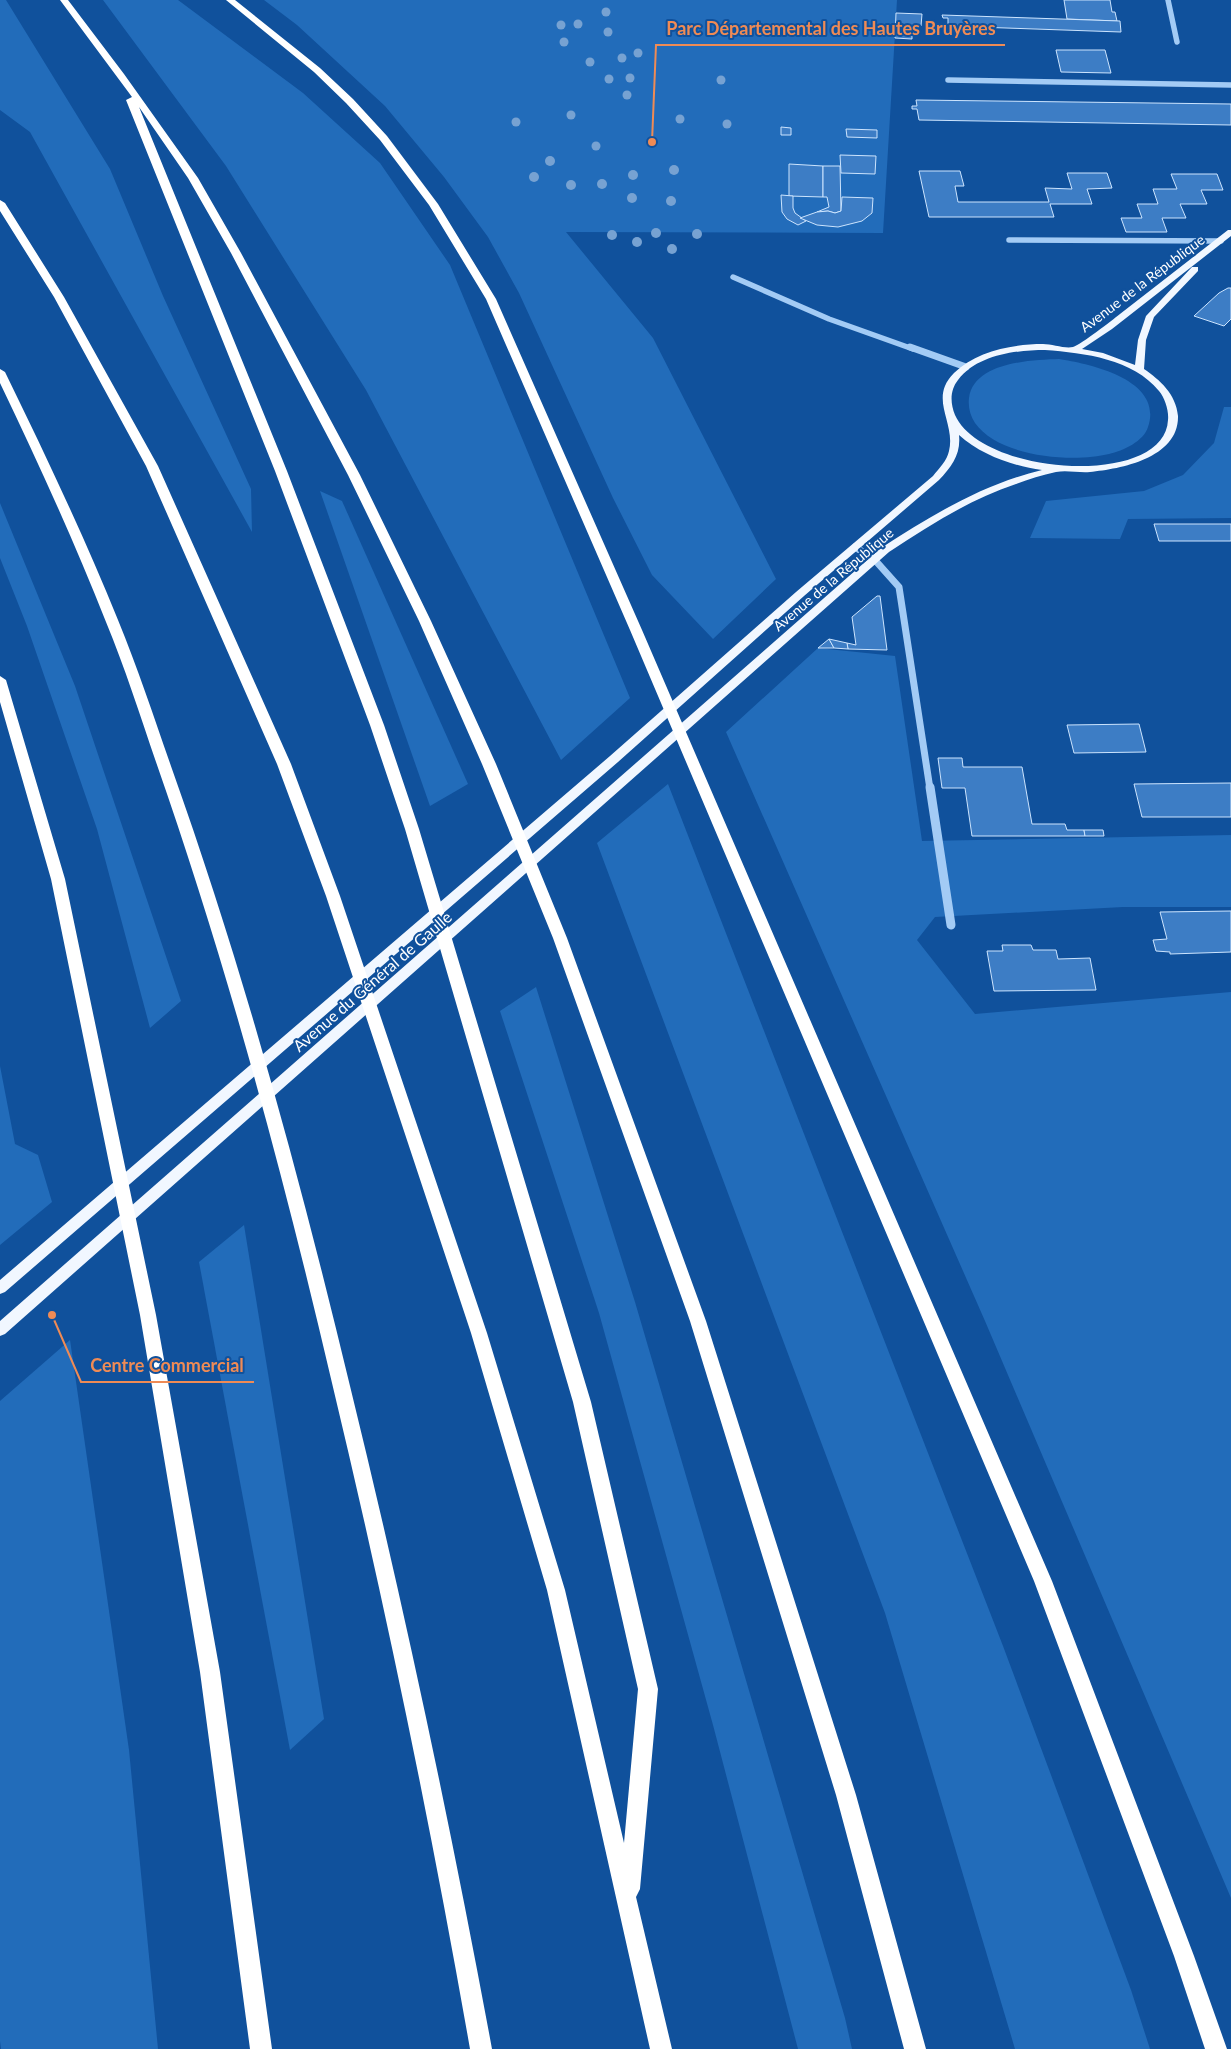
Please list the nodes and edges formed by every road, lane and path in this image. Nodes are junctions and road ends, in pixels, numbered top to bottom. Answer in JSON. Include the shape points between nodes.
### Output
{"nodes":[{"id":1,"x":64,"y":0,"type":"edge"},
{"id":2,"x":230,"y":0,"type":"edge"},
{"id":3,"x":1168,"y":0,"type":"edge"},
{"id":4,"x":1177,"y":42,"type":"dead end"},
{"id":5,"x":121,"y":76,"type":"junction"},
{"id":6,"x":948,"y":80,"type":"dead end"},
{"id":7,"x":1231,"y":85,"type":"edge"},
{"id":8,"x":0,"y":203,"type":"edge"},
{"id":9,"x":1225,"y":237,"type":"edge"},
{"id":10,"x":1009,"y":240,"type":"dead end"},
{"id":11,"x":733,"y":277,"type":"dead end"},
{"id":12,"x":1076,"y":349,"type":"junction"},
{"id":13,"x":966,"y":367,"type":"junction"},
{"id":14,"x":1139,"y":370,"type":"junction"},
{"id":15,"x":0,"y":372,"type":"edge"},
{"id":16,"x":952,"y":421,"type":"junction"},
{"id":17,"x":1058,"y":470,"type":"junction"},
{"id":18,"x":855,"y":547,"type":"junction"},
{"id":19,"x":874,"y":559,"type":"junction"},
{"id":20,"x":736,"y":651,"type":"joint"},
{"id":21,"x":764,"y":655,"type":"joint"},
{"id":22,"x":0,"y":680,"type":"edge"},
{"id":23,"x":951,"y":925,"type":"dead end"},
{"id":24,"x":0,"y":1288,"type":"edge"},
{"id":25,"x":0,"y":1330,"type":"edge"},
{"id":26,"x":629,"y":1903,"type":"junction"},
{"id":27,"x":261,"y":2049,"type":"edge"},
{"id":28,"x":481,"y":2049,"type":"edge"},
{"id":29,"x":661,"y":2049,"type":"edge"},
{"id":30,"x":915,"y":2049,"type":"edge"},
{"id":31,"x":1216,"y":2049,"type":"edge"}],
"edges":[{"from":1,"to":5,"type":"highway"},
{"from":2,"to":31,"type":"highway","via":[[310,63],[366,118],[392,148],[464,249],[491,299],[1043,1581]]},
{"from":3,"to":4,"type":"street"},
{"from":5,"to":26,"type":"highway","via":[[368,698],[412,829],[582,1402],[648,1689]]},
{"from":5,"to":30,"type":"highway","via":[[193,178],[354,475],[425,621],[489,764],[560,938],[698,1321],[846,1795]]},
{"from":6,"to":7,"type":"street"},
{"from":8,"to":26,"type":"highway","via":[[60,297],[152,466],[284,764],[333,896],[479,1333],[556,1590]]},
{"from":9,"to":10,"type":"street"},
{"from":9,"to":12,"type":"main road","name":"Avenue de la République"},
{"from":9,"to":14,"type":"main road","name":"Avenue de la République","via":[[1150,316],[1142,340]]},
{"from":11,"to":13,"type":"street","via":[[829,319]]},
{"from":12,"to":13,"type":"main road","name":"Avenue de la République","via":[[1014,349],[987,356]]},
{"from":12,"to":14,"type":"main road","name":"Avenue de la République","via":[[1110,357]]},
{"from":13,"to":16,"type":"main road","name":"Avenue de la République","via":[[950,382],[945,401]]},
{"from":14,"to":17,"type":"main road","name":"Avenue de la République","via":[[1159,385],[1171,403],[1174,421],[1167,438],[1151,452],[1125,464],[1093,470]]},
{"from":15,"to":28,"type":"highway","via":[[113,622],[183,817],[235,978],[292,1185],[402,1646]]},
{"from":16,"to":17,"type":"main road","via":[[968,438],[992,453],[1024,464]]},
{"from":16,"to":18,"type":"main road","name":"Avenue de la République","via":[[956,448],[949,464]]},
{"from":17,"to":19,"type":"main road","name":"Avenue de la République","via":[[1009,481],[976,496],[916,529]]},
{"from":18,"to":19,"type":"street"},
{"from":18,"to":20,"type":"main road","name":"Avenue de la République"},
{"from":19,"to":21,"type":"main road","name":"Avenue de la République"},
{"from":19,"to":23,"type":"street","via":[[899,587]]},
{"from":20,"to":24,"type":"main road","name":"Avenue du Général de Gaulle"},
{"from":21,"to":25,"type":"main road","name":"Avenue du Général de Gaulle"},
{"from":22,"to":27,"type":"highway","via":[[58,879],[148,1315],[210,1672]]},
{"from":26,"to":29,"type":"highway"}]}
